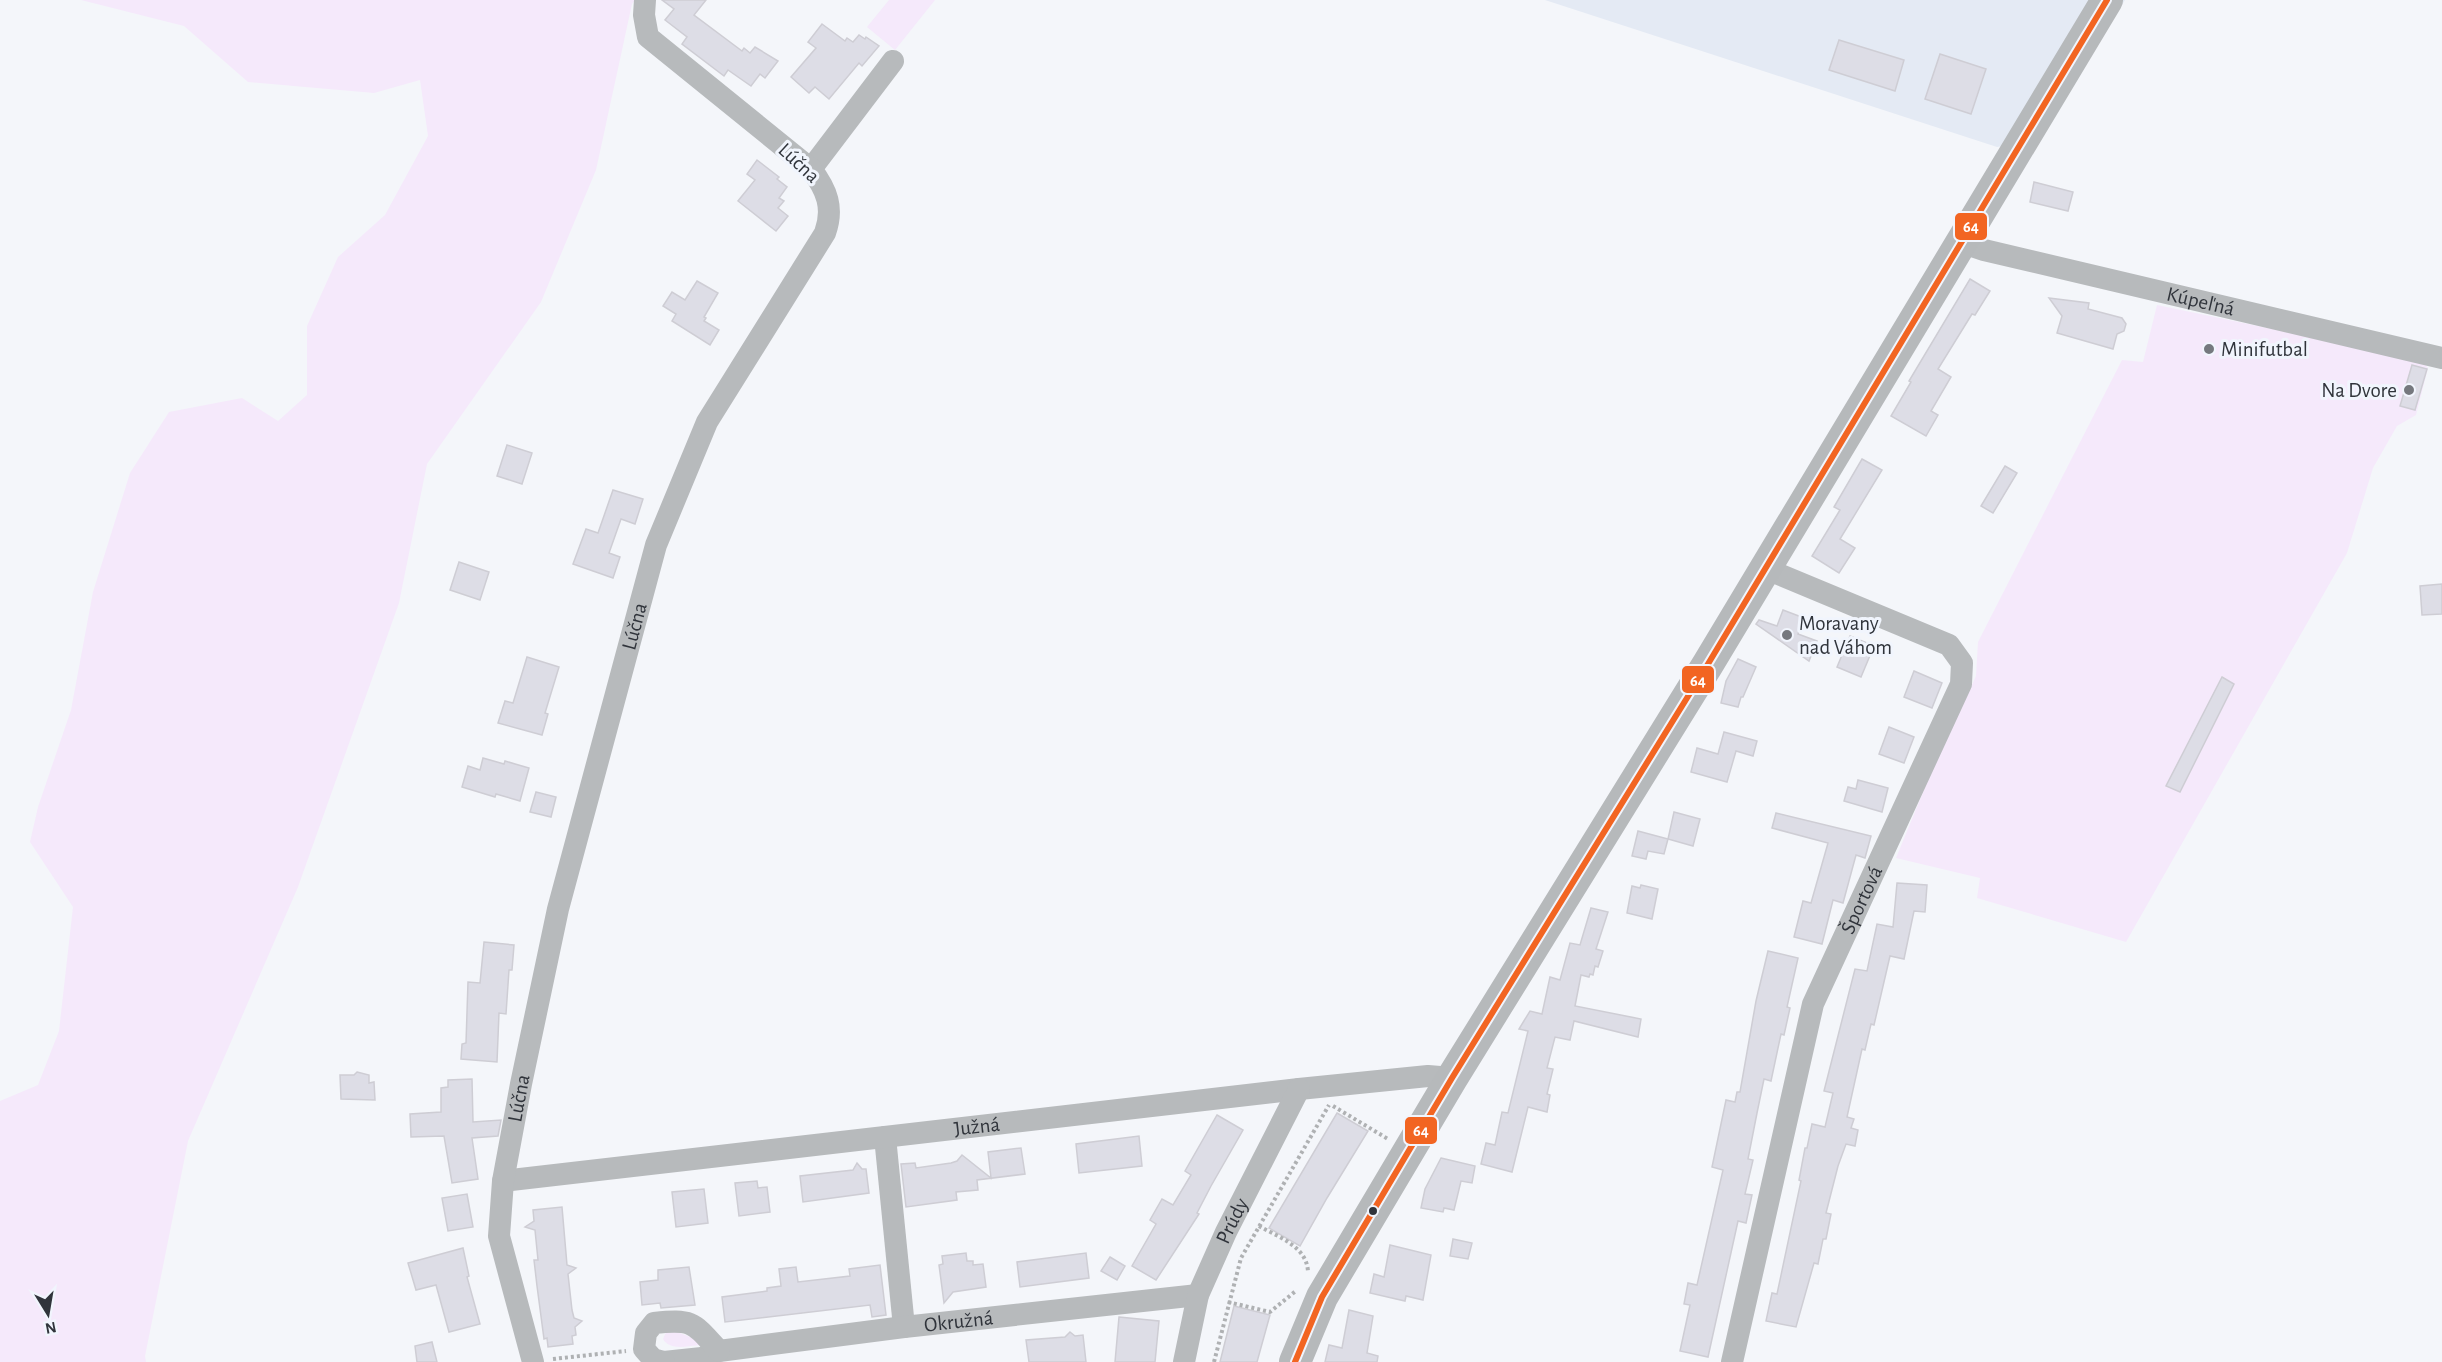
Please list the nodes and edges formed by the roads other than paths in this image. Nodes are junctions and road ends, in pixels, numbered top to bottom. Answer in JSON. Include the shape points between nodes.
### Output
{"nodes":[{"id":1,"x":645,"y":0,"type":"edge"},
{"id":2,"x":2104,"y":6,"type":"edge"},
{"id":3,"x":892,"y":61,"type":"dead end"},
{"id":4,"x":811,"y":169,"type":"junction"},
{"id":5,"x":1960,"y":242,"type":"junction"},
{"id":6,"x":2442,"y":358,"type":"edge"},
{"id":7,"x":1764,"y":568,"type":"junction"},
{"id":8,"x":1452,"y":1078,"type":"junction"},
{"id":9,"x":1299,"y":1089,"type":"junction"},
{"id":10,"x":885,"y":1137,"type":"junction"},
{"id":11,"x":503,"y":1181,"type":"junction"},
{"id":12,"x":1198,"y":1295,"type":"junction"},
{"id":13,"x":904,"y":1327,"type":"junction"},
{"id":14,"x":719,"y":1351,"type":"junction"},
{"id":15,"x":533,"y":1362,"type":"edge"},
{"id":16,"x":664,"y":1362,"type":"edge"},
{"id":17,"x":1184,"y":1362,"type":"edge"},
{"id":18,"x":1295,"y":1362,"type":"edge"},
{"id":19,"x":1732,"y":1362,"type":"edge"}],
"edges":[{"from":1,"to":4,"type":"street","name":"Lúčna","via":[[648,37]]},
{"from":2,"to":5,"type":"main road"},
{"from":3,"to":4,"type":"street"},
{"from":4,"to":11,"type":"street","name":"Lúčna","via":[[825,188],[829,222],[825,234],[707,422],[656,545],[558,909]]},
{"from":5,"to":6,"type":"street","name":"Kúpeľná"},
{"from":5,"to":7,"type":"main road"},
{"from":7,"to":8,"type":"main road"},
{"from":7,"to":19,"type":"street","name":"Športová","via":[[1949,645],[1962,663],[1961,684],[1813,1004]]},
{"from":8,"to":9,"type":"street","name":"Južná","via":[[1428,1076]]},
{"from":8,"to":18,"type":"main road","via":[[1322,1297]]},
{"from":9,"to":10,"type":"street","name":"Južná"},
{"from":9,"to":12,"type":"street","name":"Prúdy"},
{"from":10,"to":11,"type":"street","name":"Južná"},
{"from":10,"to":13,"type":"street"},
{"from":11,"to":15,"type":"street","name":"Lúčna","via":[[499,1236]]},
{"from":12,"to":13,"type":"street","name":"Okružná"},
{"from":12,"to":17,"type":"street","name":"Prúdy"},
{"from":13,"to":14,"type":"street","name":"Okružná"},
{"from":14,"to":16,"type":"street","name":"Okružná","via":[[702,1358]]},
{"from":14,"to":16,"type":"street","name":"Okružná","via":[[696,1325],[680,1320],[654,1323],[646,1333],[645,1349],[653,1359]]}]}
